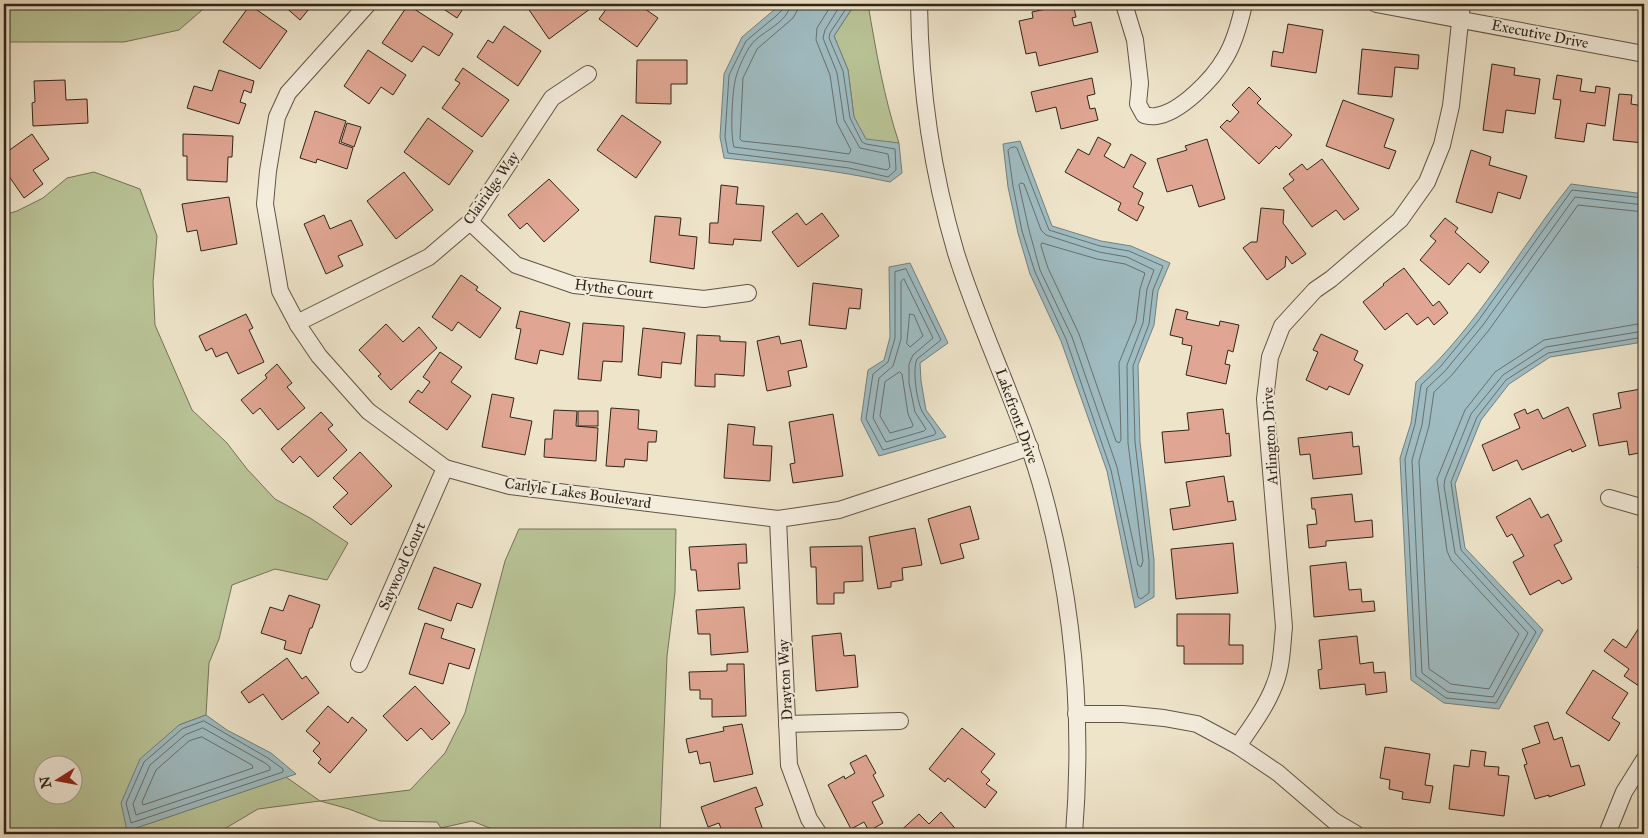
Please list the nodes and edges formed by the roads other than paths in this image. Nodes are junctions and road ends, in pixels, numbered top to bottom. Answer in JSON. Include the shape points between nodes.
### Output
{"nodes":[{"id":1,"x":368,"y":4,"type":"edge"},
{"id":2,"x":919,"y":4,"type":"edge"},
{"id":3,"x":1124,"y":4,"type":"edge"},
{"id":4,"x":1244,"y":4,"type":"edge"},
{"id":5,"x":1376,"y":4,"type":"edge"},
{"id":6,"x":1461,"y":11,"type":"edge"},
{"id":7,"x":1644,"y":54,"type":"edge"},
{"id":8,"x":588,"y":74,"type":"dead end"},
{"id":9,"x":470,"y":222,"type":"junction"},
{"id":10,"x":748,"y":294,"type":"dead end"},
{"id":11,"x":298,"y":325,"type":"junction"},
{"id":12,"x":1030,"y":448,"type":"junction"},
{"id":13,"x":445,"y":468,"type":"junction"},
{"id":14,"x":1609,"y":498,"type":"dead end"},
{"id":15,"x":1644,"y":508,"type":"edge"},
{"id":16,"x":778,"y":519,"type":"junction"},
{"id":17,"x":359,"y":664,"type":"dead end"},
{"id":18,"x":1076,"y":714,"type":"junction"},
{"id":19,"x":900,"y":721,"type":"dead end"},
{"id":20,"x":787,"y":724,"type":"junction"},
{"id":21,"x":1238,"y":746,"type":"junction"},
{"id":22,"x":1644,"y":760,"type":"edge"},
{"id":23,"x":819,"y":834,"type":"edge"},
{"id":24,"x":1074,"y":834,"type":"edge"},
{"id":25,"x":1356,"y":834,"type":"edge"},
{"id":26,"x":1607,"y":834,"type":"edge"}],
"edges":[{"from":1,"to":11,"type":"street","name":"Carlyle Lakes Boulevard","via":[[288,93],[277,117],[265,204],[280,292]]},
{"from":2,"to":12,"type":"street","name":"Lakefront Drive","via":[[925,98],[943,202],[956,253]]},
{"from":3,"to":4,"type":"street","via":[[1135,40],[1140,83],[1138,104],[1144,115],[1155,116],[1170,112],[1202,87],[1225,58]]},
{"from":5,"to":6,"type":"street","name":"Executive Drive"},
{"from":6,"to":7,"type":"street","name":"Executive Drive"},
{"from":6,"to":21,"type":"street","name":"Arlington Drive","via":[[1451,106],[1442,145],[1427,182],[1400,220],[1315,290],[1282,326],[1270,357],[1265,399],[1284,627],[1275,685]]},
{"from":8,"to":9,"type":"street","name":"Clairidge Way","via":[[552,98]]},
{"from":9,"to":10,"type":"street","name":"Hythe Court","via":[[516,265],[574,285],[704,299]]},
{"from":9,"to":11,"type":"street","name":"Clairidge Way","via":[[429,257]]},
{"from":11,"to":13,"type":"street","name":"Carlyle Lakes Boulevard","via":[[319,356],[368,411]]},
{"from":12,"to":16,"type":"street","name":"Carlyle Lakes Boulevard","via":[[839,510]]},
{"from":12,"to":18,"type":"street","name":"Lakefront Drive","via":[[1045,498],[1062,578],[1072,645]]},
{"from":13,"to":16,"type":"street","name":"Carlyle Lakes Boulevard","via":[[510,486]]},
{"from":13,"to":17,"type":"street","name":"Saywood Court"},
{"from":14,"to":15,"type":"street"},
{"from":16,"to":20,"type":"street","name":"Drayton Way"},
{"from":18,"to":21,"type":"street","via":[[1122,714],[1197,724]]},
{"from":18,"to":24,"type":"street","name":"Lakefront Drive"},
{"from":19,"to":20,"type":"street"},
{"from":20,"to":23,"type":"street","name":"Drayton Way","via":[[789,766],[809,819]]},
{"from":21,"to":25,"type":"street","via":[[1278,773],[1334,821]]},
{"from":22,"to":26,"type":"street","via":[[1624,792]]}]}
